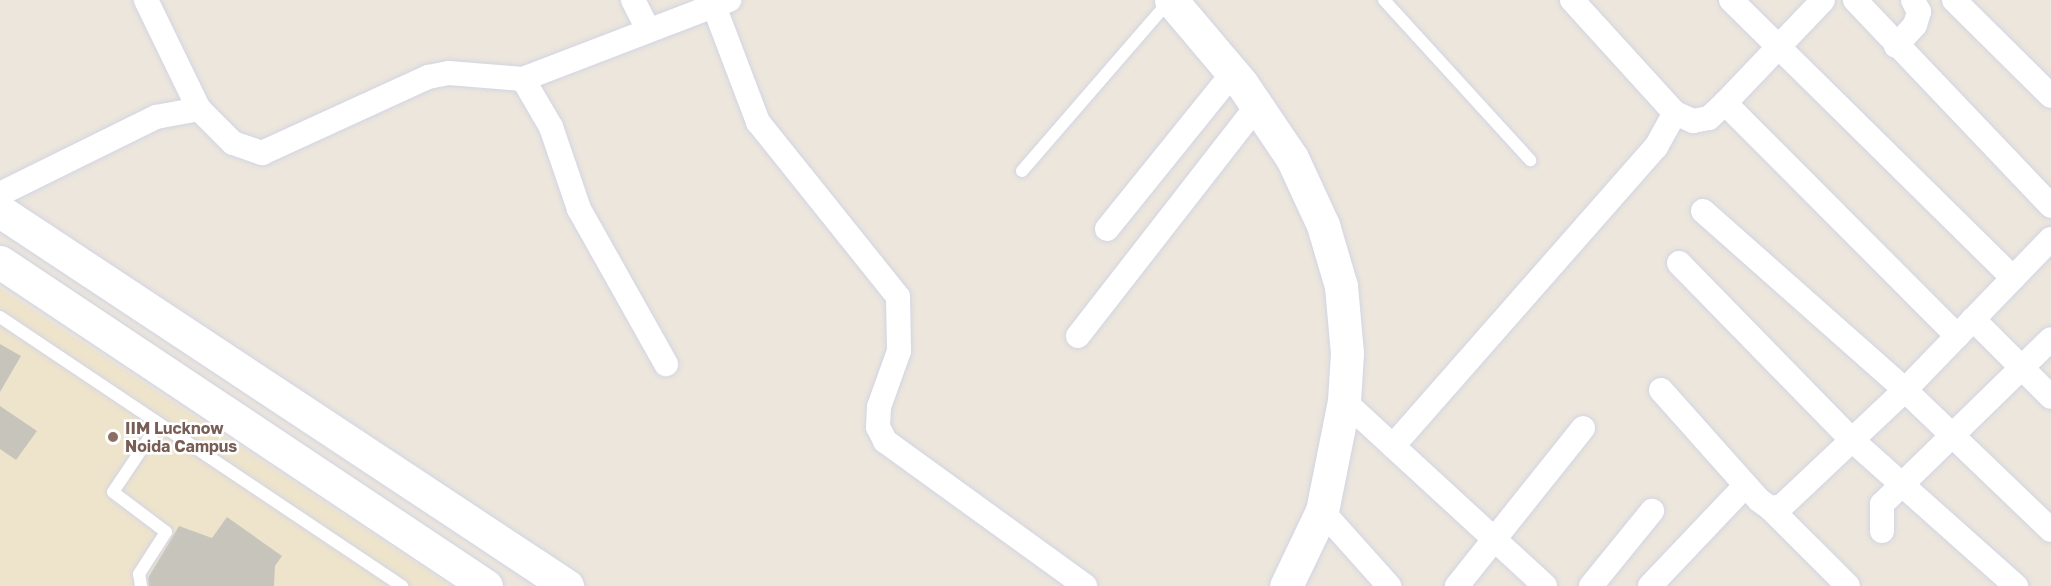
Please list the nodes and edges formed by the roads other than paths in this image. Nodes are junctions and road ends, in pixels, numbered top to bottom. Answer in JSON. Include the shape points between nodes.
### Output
{"nodes":[{"id":1,"x":146,"y":0,"type":"edge"},
{"id":2,"x":633,"y":0,"type":"edge"},
{"id":3,"x":1171,"y":0,"type":"edge"},
{"id":4,"x":1384,"y":0,"type":"edge"},
{"id":5,"x":1572,"y":0,"type":"edge"},
{"id":6,"x":1731,"y":0,"type":"edge"},
{"id":7,"x":1823,"y":0,"type":"edge"},
{"id":8,"x":1855,"y":0,"type":"edge"},
{"id":9,"x":1937,"y":0,"type":"edge"},
{"id":10,"x":1954,"y":0,"type":"edge"},
{"id":11,"x":721,"y":3,"type":"edge"},
{"id":12,"x":1915,"y":9,"type":"edge"},
{"id":13,"x":648,"y":30,"type":"junction"},
{"id":14,"x":1896,"y":46,"type":"junction"},
{"id":15,"x":1778,"y":48,"type":"junction"},
{"id":16,"x":1233,"y":73,"type":"junction"},
{"id":17,"x":523,"y":79,"type":"junction"},
{"id":18,"x":2051,"y":96,"type":"edge"},
{"id":19,"x":1725,"y":103,"type":"junction"},
{"id":20,"x":1257,"y":106,"type":"junction"},
{"id":21,"x":199,"y":109,"type":"junction"},
{"id":22,"x":1676,"y":113,"type":"junction"},
{"id":23,"x":1530,"y":160,"type":"dead end"},
{"id":24,"x":1022,"y":171,"type":"dead end"},
{"id":25,"x":0,"y":194,"type":"edge"},
{"id":26,"x":2051,"y":206,"type":"edge"},
{"id":27,"x":0,"y":211,"type":"edge"},
{"id":28,"x":1703,"y":211,"type":"dead end"},
{"id":29,"x":1107,"y":229,"type":"dead end"},
{"id":30,"x":2051,"y":238,"type":"edge"},
{"id":31,"x":0,"y":262,"type":"edge"},
{"id":32,"x":1679,"y":263,"type":"dead end"},
{"id":33,"x":2013,"y":278,"type":"junction"},
{"id":34,"x":0,"y":317,"type":"edge"},
{"id":35,"x":1973,"y":319,"type":"junction"},
{"id":36,"x":1078,"y":336,"type":"dead end"},
{"id":37,"x":1957,"y":336,"type":"junction"},
{"id":38,"x":2051,"y":339,"type":"edge"},
{"id":39,"x":666,"y":364,"type":"dead end"},
{"id":40,"x":2023,"y":369,"type":"junction"},
{"id":41,"x":1661,"y":390,"type":"dead end"},
{"id":42,"x":1905,"y":390,"type":"junction"},
{"id":43,"x":2051,"y":397,"type":"edge"},
{"id":44,"x":1344,"y":401,"type":"junction"},
{"id":45,"x":158,"y":425,"type":"junction"},
{"id":46,"x":1584,"y":428,"type":"dead end"},
{"id":47,"x":1952,"y":435,"type":"junction"},
{"id":48,"x":1852,"y":440,"type":"junction"},
{"id":49,"x":1393,"y":446,"type":"junction"},
{"id":50,"x":1746,"y":485,"type":"junction"},
{"id":51,"x":1902,"y":485,"type":"junction"},
{"id":52,"x":1770,"y":508,"type":"junction"},
{"id":53,"x":1322,"y":511,"type":"junction"},
{"id":54,"x":1652,"y":511,"type":"dead end"},
{"id":55,"x":2051,"y":530,"type":"edge"},
{"id":56,"x":1882,"y":531,"type":"dead end"},
{"id":57,"x":1493,"y":537,"type":"junction"},
{"id":58,"x":141,"y":586,"type":"edge"},
{"id":59,"x":402,"y":586,"type":"edge"},
{"id":60,"x":486,"y":586,"type":"edge"},
{"id":61,"x":567,"y":586,"type":"edge"},
{"id":62,"x":1085,"y":586,"type":"edge"},
{"id":63,"x":1286,"y":586,"type":"edge"},
{"id":64,"x":1389,"y":586,"type":"edge"},
{"id":65,"x":1457,"y":586,"type":"edge"},
{"id":66,"x":1545,"y":586,"type":"edge"},
{"id":67,"x":1591,"y":586,"type":"edge"},
{"id":68,"x":1650,"y":586,"type":"edge"},
{"id":69,"x":1848,"y":586,"type":"edge"},
{"id":70,"x":2016,"y":586,"type":"edge"}],
"edges":[{"from":1,"to":21,"type":"street"},
{"from":2,"to":13,"type":"street"},
{"from":3,"to":16,"type":"street"},
{"from":3,"to":24,"type":"lane"},
{"from":4,"to":23,"type":"lane"},
{"from":5,"to":22,"type":"street"},
{"from":6,"to":15,"type":"street"},
{"from":7,"to":15,"type":"street"},
{"from":8,"to":14,"type":"street"},
{"from":9,"to":12,"type":"street"},
{"from":10,"to":18,"type":"street"},
{"from":11,"to":13,"type":"street"},
{"from":11,"to":62,"type":"street","via":[[758,122],[898,297],[899,351],[879,407],[878,427],[885,441]]},
{"from":12,"to":14,"type":"street"},
{"from":13,"to":17,"type":"street"},
{"from":14,"to":26,"type":"street"},
{"from":15,"to":19,"type":"street"},
{"from":15,"to":33,"type":"street"},
{"from":16,"to":20,"type":"street"},
{"from":16,"to":29,"type":"street"},
{"from":17,"to":21,"type":"street","via":[[449,73],[428,77],[262,153],[233,143]]},
{"from":17,"to":39,"type":"street","via":[[551,127],[579,209]]},
{"from":19,"to":22,"type":"street","via":[[1709,118],[1693,121]]},
{"from":19,"to":37,"type":"street"},
{"from":20,"to":36,"type":"street"},
{"from":20,"to":44,"type":"street","via":[[1292,158],[1326,235],[1341,286],[1347,353]]},
{"from":21,"to":25,"type":"street","via":[[156,117]]},
{"from":22,"to":49,"type":"street","via":[[1656,147]]},
{"from":27,"to":61,"type":"street"},
{"from":28,"to":42,"type":"street"},
{"from":30,"to":33,"type":"street"},
{"from":31,"to":60,"type":"street"},
{"from":32,"to":48,"type":"street"},
{"from":33,"to":35,"type":"street"},
{"from":34,"to":45,"type":"lane"},
{"from":35,"to":37,"type":"street"},
{"from":35,"to":40,"type":"street"},
{"from":37,"to":42,"type":"street"},
{"from":38,"to":40,"type":"street"},
{"from":40,"to":43,"type":"street"},
{"from":40,"to":47,"type":"street"},
{"from":41,"to":50,"type":"street"},
{"from":42,"to":47,"type":"street"},
{"from":42,"to":48,"type":"street"},
{"from":44,"to":49,"type":"street"},
{"from":44,"to":53,"type":"street"},
{"from":45,"to":58,"type":"lane","via":[[112,492],[166,532],[139,574]]},
{"from":45,"to":59,"type":"lane"},
{"from":46,"to":57,"type":"street"},
{"from":47,"to":51,"type":"street"},
{"from":47,"to":55,"type":"street"},
{"from":48,"to":51,"type":"street"},
{"from":48,"to":52,"type":"street","via":[[1782,506]]},
{"from":49,"to":57,"type":"street"},
{"from":50,"to":52,"type":"street"},
{"from":50,"to":68,"type":"street"},
{"from":51,"to":56,"type":"street","via":[[1882,504]]},
{"from":51,"to":70,"type":"street"},
{"from":52,"to":69,"type":"street"},
{"from":53,"to":63,"type":"street"},
{"from":53,"to":64,"type":"street"},
{"from":54,"to":67,"type":"street"},
{"from":57,"to":65,"type":"street"},
{"from":57,"to":66,"type":"street"}]}
